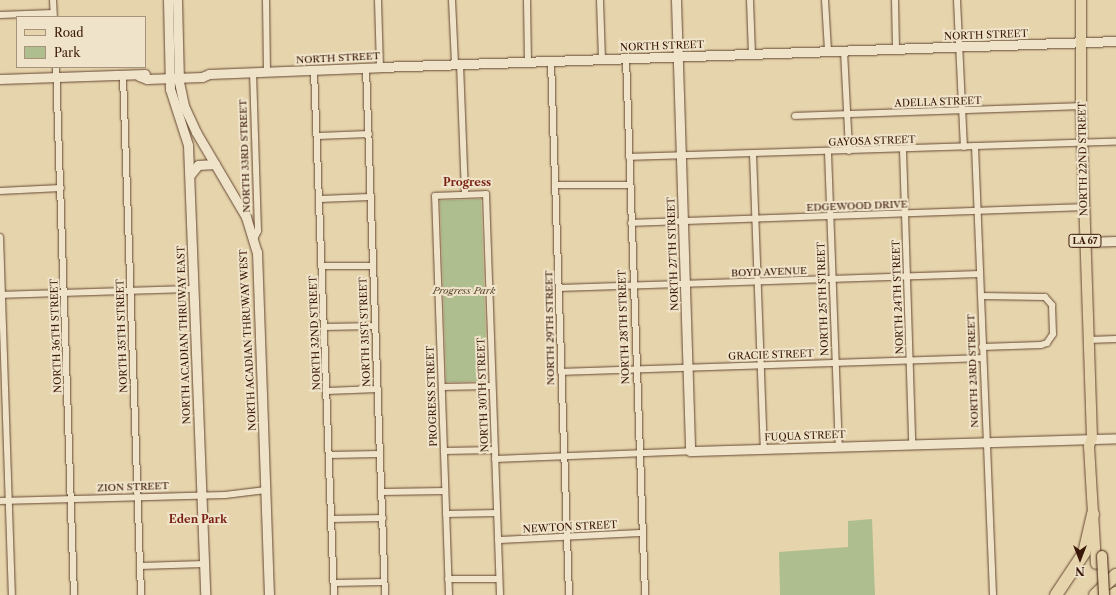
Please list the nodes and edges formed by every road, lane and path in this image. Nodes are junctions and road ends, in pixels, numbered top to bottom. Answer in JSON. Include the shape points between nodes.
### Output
{"nodes":[{"id":1,"x":53,"y":0,"type":"edge"},
{"id":2,"x":168,"y":0,"type":"edge"},
{"id":3,"x":176,"y":0,"type":"edge"},
{"id":4,"x":266,"y":0,"type":"edge"},
{"id":5,"x":378,"y":0,"type":"edge"},
{"id":6,"x":452,"y":0,"type":"edge"},
{"id":7,"x":527,"y":0,"type":"edge"},
{"id":8,"x":600,"y":0,"type":"edge"},
{"id":9,"x":676,"y":0,"type":"edge"},
{"id":10,"x":750,"y":0,"type":"edge"},
{"id":11,"x":825,"y":0,"type":"edge"},
{"id":12,"x":895,"y":0,"type":"edge"},
{"id":13,"x":957,"y":0,"type":"edge"},
{"id":14,"x":1081,"y":0,"type":"edge"},
{"id":15,"x":0,"y":15,"type":"edge"},
{"id":16,"x":54,"y":15,"type":"edge"},
{"id":17,"x":1116,"y":42,"type":"edge"},
{"id":18,"x":1083,"y":43,"type":"junction"},
{"id":19,"x":960,"y":47,"type":"junction"},
{"id":20,"x":896,"y":49,"type":"junction"},
{"id":21,"x":828,"y":51,"type":"junction"},
{"id":22,"x":844,"y":51,"type":"junction"},
{"id":23,"x":752,"y":54,"type":"junction"},
{"id":24,"x":678,"y":56,"type":"junction"},
{"id":25,"x":626,"y":58,"type":"junction"},
{"id":26,"x":602,"y":59,"type":"junction"},
{"id":27,"x":551,"y":61,"type":"junction"},
{"id":28,"x":528,"y":62,"type":"junction"},
{"id":29,"x":457,"y":64,"type":"junction"},
{"id":30,"x":380,"y":67,"type":"junction"},
{"id":31,"x":56,"y":68,"type":"edge"},
{"id":32,"x":366,"y":68,"type":"junction"},
{"id":33,"x":314,"y":70,"type":"junction"},
{"id":34,"x":253,"y":72,"type":"junction"},
{"id":35,"x":267,"y":72,"type":"junction"},
{"id":36,"x":210,"y":74,"type":"junction"},
{"id":37,"x":174,"y":75,"type":"junction"},
{"id":38,"x":123,"y":76,"type":"junction"},
{"id":39,"x":57,"y":77,"type":"junction"},
{"id":40,"x":193,"y":77,"type":"junction"},
{"id":41,"x":0,"y":79,"type":"edge"},
{"id":42,"x":181,"y":95,"type":"junction"},
{"id":43,"x":1081,"y":106,"type":"junction"},
{"id":44,"x":962,"y":111,"type":"junction"},
{"id":45,"x":847,"y":115,"type":"junction"},
{"id":46,"x":795,"y":116,"type":"dead end"},
{"id":47,"x":369,"y":134,"type":"junction"},
{"id":48,"x":318,"y":136,"type":"junction"},
{"id":49,"x":1116,"y":142,"type":"edge"},
{"id":50,"x":1083,"y":143,"type":"junction"},
{"id":51,"x":964,"y":146,"type":"junction"},
{"id":52,"x":975,"y":146,"type":"junction"},
{"id":53,"x":903,"y":150,"type":"junction"},
{"id":54,"x":849,"y":151,"type":"junction"},
{"id":55,"x":828,"y":152,"type":"junction"},
{"id":56,"x":754,"y":154,"type":"junction"},
{"id":57,"x":629,"y":157,"type":"junction"},
{"id":58,"x":681,"y":157,"type":"junction"},
{"id":59,"x":215,"y":164,"type":"junction"},
{"id":60,"x":190,"y":175,"type":"junction"},
{"id":61,"x":556,"y":185,"type":"junction"},
{"id":62,"x":630,"y":185,"type":"junction"},
{"id":63,"x":61,"y":188,"type":"junction"},
{"id":64,"x":0,"y":191,"type":"edge"},
{"id":65,"x":465,"y":194,"type":"junction"},
{"id":66,"x":370,"y":198,"type":"junction"},
{"id":67,"x":320,"y":199,"type":"junction"},
{"id":68,"x":1084,"y":207,"type":"junction"},
{"id":69,"x":979,"y":212,"type":"junction"},
{"id":70,"x":905,"y":214,"type":"junction"},
{"id":71,"x":830,"y":217,"type":"junction"},
{"id":72,"x":756,"y":219,"type":"junction"},
{"id":73,"x":683,"y":222,"type":"junction"},
{"id":74,"x":631,"y":223,"type":"junction"},
{"id":75,"x":0,"y":237,"type":"edge"},
{"id":76,"x":254,"y":239,"type":"junction"},
{"id":77,"x":1116,"y":241,"type":"edge"},
{"id":78,"x":1085,"y":242,"type":"junction"},
{"id":79,"x":322,"y":266,"type":"junction"},
{"id":80,"x":372,"y":266,"type":"junction"},
{"id":81,"x":980,"y":274,"type":"junction"},
{"id":82,"x":907,"y":276,"type":"junction"},
{"id":83,"x":833,"y":280,"type":"junction"},
{"id":84,"x":758,"y":282,"type":"junction"},
{"id":85,"x":684,"y":285,"type":"junction"},
{"id":86,"x":633,"y":287,"type":"junction"},
{"id":87,"x":559,"y":288,"type":"junction"},
{"id":88,"x":194,"y":289,"type":"junction"},
{"id":89,"x":130,"y":290,"type":"junction"},
{"id":90,"x":64,"y":293,"type":"junction"},
{"id":91,"x":1,"y":295,"type":"edge"},
{"id":92,"x":981,"y":296,"type":"junction"},
{"id":93,"x":375,"y":326,"type":"junction"},
{"id":94,"x":324,"y":327,"type":"junction"},
{"id":95,"x":1116,"y":339,"type":"edge"},
{"id":96,"x":1088,"y":340,"type":"junction"},
{"id":97,"x":982,"y":347,"type":"junction"},
{"id":98,"x":982,"y":358,"type":"junction"},
{"id":99,"x":910,"y":360,"type":"junction"},
{"id":100,"x":836,"y":362,"type":"junction"},
{"id":101,"x":761,"y":366,"type":"junction"},
{"id":102,"x":687,"y":368,"type":"junction"},
{"id":103,"x":635,"y":369,"type":"junction"},
{"id":104,"x":561,"y":372,"type":"junction"},
{"id":105,"x":492,"y":386,"type":"junction"},
{"id":106,"x":442,"y":387,"type":"junction"},
{"id":107,"x":378,"y":389,"type":"junction"},
{"id":108,"x":327,"y":391,"type":"junction"},
{"id":109,"x":1092,"y":438,"type":"junction"},
{"id":110,"x":1116,"y":438,"type":"edge"},
{"id":111,"x":985,"y":442,"type":"junction"},
{"id":112,"x":912,"y":444,"type":"junction"},
{"id":113,"x":839,"y":446,"type":"junction"},
{"id":114,"x":764,"y":448,"type":"junction"},
{"id":115,"x":495,"y":450,"type":"junction"},
{"id":116,"x":690,"y":451,"type":"junction"},
{"id":117,"x":444,"y":452,"type":"junction"},
{"id":118,"x":639,"y":453,"type":"junction"},
{"id":119,"x":380,"y":454,"type":"junction"},
{"id":120,"x":329,"y":455,"type":"junction"},
{"id":121,"x":564,"y":456,"type":"junction"},
{"id":122,"x":495,"y":460,"type":"junction"},
{"id":123,"x":266,"y":490,"type":"junction"},
{"id":124,"x":445,"y":491,"type":"junction"},
{"id":125,"x":382,"y":492,"type":"junction"},
{"id":126,"x":201,"y":495,"type":"junction"},
{"id":127,"x":138,"y":497,"type":"junction"},
{"id":128,"x":71,"y":499,"type":"junction"},
{"id":129,"x":9,"y":501,"type":"junction"},
{"id":130,"x":0,"y":502,"type":"edge"},
{"id":131,"x":497,"y":513,"type":"junction"},
{"id":132,"x":446,"y":514,"type":"junction"},
{"id":133,"x":1093,"y":514,"type":"junction"},
{"id":134,"x":383,"y":518,"type":"junction"},
{"id":135,"x":331,"y":519,"type":"junction"},
{"id":136,"x":642,"y":533,"type":"junction"},
{"id":137,"x":567,"y":536,"type":"junction"},
{"id":138,"x":498,"y":540,"type":"junction"},
{"id":139,"x":1099,"y":560,"type":"junction"},
{"id":140,"x":204,"y":564,"type":"junction"},
{"id":141,"x":140,"y":566,"type":"junction"},
{"id":142,"x":1116,"y":575,"type":"edge"},
{"id":143,"x":499,"y":578,"type":"junction"},
{"id":144,"x":448,"y":579,"type":"junction"},
{"id":145,"x":384,"y":582,"type":"junction"},
{"id":146,"x":334,"y":583,"type":"junction"},
{"id":147,"x":1116,"y":592,"type":"edge"},
{"id":148,"x":12,"y":595,"type":"edge"},
{"id":149,"x":74,"y":595,"type":"edge"},
{"id":150,"x":141,"y":595,"type":"edge"},
{"id":151,"x":205,"y":595,"type":"edge"},
{"id":152,"x":269,"y":595,"type":"edge"},
{"id":153,"x":334,"y":595,"type":"edge"},
{"id":154,"x":385,"y":595,"type":"edge"},
{"id":155,"x":449,"y":595,"type":"edge"},
{"id":156,"x":500,"y":595,"type":"edge"},
{"id":157,"x":569,"y":595,"type":"edge"},
{"id":158,"x":644,"y":595,"type":"edge"},
{"id":159,"x":993,"y":595,"type":"edge"},
{"id":160,"x":1056,"y":595,"type":"edge"},
{"id":161,"x":1096,"y":595,"type":"edge"},
{"id":162,"x":1104,"y":595,"type":"edge"},
{"id":163,"x":1114,"y":595,"type":"edge"}],
"edges":[{"from":1,"to":16,"type":"street"},
{"from":2,"to":37,"type":"street"},
{"from":3,"to":37,"type":"street"},
{"from":4,"to":35,"type":"street"},
{"from":5,"to":30,"type":"street"},
{"from":6,"to":29,"type":"street"},
{"from":7,"to":28,"type":"street"},
{"from":8,"to":26,"type":"street"},
{"from":9,"to":24,"type":"street","name":"NORTH 27TH STREET"},
{"from":10,"to":23,"type":"street"},
{"from":11,"to":21,"type":"street"},
{"from":12,"to":20,"type":"street"},
{"from":13,"to":19,"type":"street"},
{"from":14,"to":18,"type":"main road","name":"NORTH 22ND STREET","number":"LA 67"},
{"from":15,"to":16,"type":"street"},
{"from":17,"to":18,"type":"street","name":"NORTH STREET"},
{"from":18,"to":19,"type":"street","name":"NORTH STREET"},
{"from":18,"to":43,"type":"main road","name":"NORTH 22ND STREET","number":"LA 67"},
{"from":19,"to":20,"type":"street","name":"NORTH STREET"},
{"from":19,"to":44,"type":"street"},
{"from":20,"to":22,"type":"street","name":"NORTH STREET"},
{"from":21,"to":22,"type":"street","name":"NORTH STREET"},
{"from":21,"to":23,"type":"street","name":"NORTH STREET"},
{"from":22,"to":45,"type":"street"},
{"from":23,"to":24,"type":"street","name":"NORTH STREET"},
{"from":24,"to":25,"type":"street","name":"NORTH STREET"},
{"from":24,"to":58,"type":"street","name":"NORTH 27TH STREET"},
{"from":25,"to":26,"type":"street","name":"NORTH STREET"},
{"from":25,"to":57,"type":"street","name":"NORTH 28TH STREET"},
{"from":26,"to":27,"type":"street","name":"NORTH STREET"},
{"from":27,"to":28,"type":"street","name":"NORTH STREET"},
{"from":27,"to":61,"type":"street","name":"NORTH 29TH STREET"},
{"from":28,"to":29,"type":"street","name":"NORTH STREET"},
{"from":29,"to":30,"type":"street","name":"NORTH STREET"},
{"from":29,"to":65,"type":"street"},
{"from":30,"to":32,"type":"street","name":"NORTH STREET"},
{"from":31,"to":39,"type":"street","name":"NORTH 36TH STREET"},
{"from":32,"to":33,"type":"street","name":"NORTH STREET"},
{"from":32,"to":47,"type":"street","name":"NORTH 31ST STREET"},
{"from":33,"to":35,"type":"street","name":"NORTH STREET"},
{"from":33,"to":48,"type":"street","name":"NORTH 32ND STREET"},
{"from":34,"to":35,"type":"street","name":"NORTH STREET"},
{"from":34,"to":36,"type":"street","name":"NORTH STREET"},
{"from":34,"to":76,"type":"street","name":"NORTH 33RD STREET","via":[[258,231]]},
{"from":36,"to":37,"type":"street","name":"NORTH STREET"},
{"from":36,"to":40,"type":"street","name":"NORTH STREET"},
{"from":37,"to":38,"type":"street","name":"NORTH STREET"},
{"from":37,"to":40,"type":"street","name":"NORTH STREET"},
{"from":37,"to":42,"type":"street","name":"NORTH ACADIAN THRUWAY WEST"},
{"from":37,"to":60,"type":"street","name":"NORTH ACADIAN THRUWAY EAST","via":[[172,98],[187,135]]},
{"from":38,"to":39,"type":"street","name":"NORTH STREET"},
{"from":38,"to":89,"type":"street","name":"NORTH 35TH STREET"},
{"from":39,"to":41,"type":"street","name":"NORTH STREET"},
{"from":39,"to":63,"type":"street","name":"NORTH 36TH STREET"},
{"from":40,"to":42,"type":"street","via":[[185,82]]},
{"from":42,"to":59,"type":"street","name":"NORTH ACADIAN THRUWAY WEST","via":[[193,126]]},
{"from":43,"to":44,"type":"street","name":"ADELLA STREET"},
{"from":43,"to":50,"type":"main road","name":"NORTH 22ND STREET","number":"LA 67"},
{"from":44,"to":45,"type":"street","name":"ADELLA STREET"},
{"from":44,"to":51,"type":"street"},
{"from":45,"to":46,"type":"street","name":"ADELLA STREET"},
{"from":45,"to":54,"type":"street"},
{"from":47,"to":48,"type":"street"},
{"from":47,"to":66,"type":"street","name":"NORTH 31ST STREET"},
{"from":48,"to":67,"type":"street","name":"NORTH 32ND STREET"},
{"from":49,"to":50,"type":"street","name":"GAYOSA STREET"},
{"from":50,"to":52,"type":"street","name":"GAYOSA STREET"},
{"from":50,"to":68,"type":"main road","name":"NORTH 22ND STREET","number":"LA 67"},
{"from":51,"to":52,"type":"street","name":"GAYOSA STREET"},
{"from":51,"to":53,"type":"street","name":"GAYOSA STREET"},
{"from":52,"to":69,"type":"street","name":"NORTH 23RD STREET"},
{"from":53,"to":54,"type":"street","name":"GAYOSA STREET"},
{"from":53,"to":70,"type":"street","name":"NORTH 24TH STREET"},
{"from":54,"to":55,"type":"street","name":"GAYOSA STREET"},
{"from":55,"to":56,"type":"street","name":"GAYOSA STREET"},
{"from":55,"to":71,"type":"street","name":"NORTH 25TH STREET"},
{"from":56,"to":58,"type":"street","name":"GAYOSA STREET"},
{"from":56,"to":72,"type":"street"},
{"from":57,"to":58,"type":"street","name":"GAYOSA STREET"},
{"from":57,"to":62,"type":"street","name":"NORTH 28TH STREET"},
{"from":58,"to":73,"type":"street","name":"NORTH 27TH STREET"},
{"from":59,"to":60,"type":"street","via":[[198,165]]},
{"from":59,"to":76,"type":"street","name":"NORTH ACADIAN THRUWAY WEST","via":[[246,217]]},
{"from":60,"to":88,"type":"street","name":"NORTH ACADIAN THRUWAY EAST"},
{"from":61,"to":62,"type":"street"},
{"from":61,"to":87,"type":"street","name":"NORTH 29TH STREET"},
{"from":62,"to":74,"type":"street","name":"NORTH 28TH STREET"},
{"from":63,"to":64,"type":"street"},
{"from":63,"to":90,"type":"street","name":"NORTH 36TH STREET"},
{"from":65,"to":105,"type":"street","name":"NORTH 30TH STREET","via":[[486,194]]},
{"from":65,"to":106,"type":"street","name":"PROGRESS STREET","via":[[435,196]]},
{"from":66,"to":67,"type":"street"},
{"from":66,"to":80,"type":"street","name":"NORTH 31ST STREET"},
{"from":67,"to":79,"type":"street","name":"NORTH 32ND STREET"},
{"from":68,"to":69,"type":"street","name":"EDGEWOOD DRIVE"},
{"from":68,"to":78,"type":"main road","name":"NORTH 22ND STREET","number":"LA 67"},
{"from":69,"to":70,"type":"street","name":"EDGEWOOD DRIVE"},
{"from":69,"to":81,"type":"street","name":"NORTH 23RD STREET"},
{"from":70,"to":71,"type":"street","name":"EDGEWOOD DRIVE"},
{"from":70,"to":82,"type":"street","name":"NORTH 24TH STREET"},
{"from":71,"to":72,"type":"street","name":"EDGEWOOD DRIVE"},
{"from":71,"to":83,"type":"street","name":"NORTH 25TH STREET"},
{"from":72,"to":73,"type":"street","name":"EDGEWOOD DRIVE"},
{"from":72,"to":84,"type":"street"},
{"from":73,"to":74,"type":"street","name":"EDGEWOOD DRIVE"},
{"from":73,"to":85,"type":"street","name":"NORTH 27TH STREET"},
{"from":74,"to":86,"type":"street","name":"NORTH 28TH STREET"},
{"from":75,"to":91,"type":"street"},
{"from":76,"to":123,"type":"street","name":"NORTH ACADIAN THRUWAY WEST"},
{"from":77,"to":78,"type":"street"},
{"from":78,"to":96,"type":"main road","name":"NORTH 22ND STREET","number":"LA 67"},
{"from":79,"to":80,"type":"street"},
{"from":79,"to":94,"type":"street","name":"NORTH 32ND STREET"},
{"from":80,"to":93,"type":"street","name":"NORTH 31ST STREET"},
{"from":81,"to":82,"type":"street","name":"BOYD AVENUE"},
{"from":81,"to":92,"type":"street","name":"NORTH 23RD STREET"},
{"from":82,"to":83,"type":"street","name":"BOYD AVENUE"},
{"from":82,"to":99,"type":"street","name":"NORTH 24TH STREET"},
{"from":83,"to":84,"type":"street","name":"BOYD AVENUE"},
{"from":83,"to":100,"type":"street","name":"NORTH 25TH STREET"},
{"from":84,"to":85,"type":"street","name":"BOYD AVENUE"},
{"from":84,"to":101,"type":"street"},
{"from":85,"to":86,"type":"street","name":"BOYD AVENUE"},
{"from":85,"to":102,"type":"street","name":"NORTH 27TH STREET"},
{"from":86,"to":87,"type":"street","name":"BOYD AVENUE"},
{"from":86,"to":103,"type":"street","name":"NORTH 28TH STREET"},
{"from":87,"to":104,"type":"street","name":"NORTH 29TH STREET"},
{"from":88,"to":89,"type":"street"},
{"from":88,"to":126,"type":"street","name":"NORTH ACADIAN THRUWAY EAST"},
{"from":89,"to":90,"type":"street"},
{"from":89,"to":127,"type":"street","name":"NORTH 35TH STREET"},
{"from":90,"to":91,"type":"street"},
{"from":90,"to":128,"type":"street","name":"NORTH 36TH STREET"},
{"from":91,"to":129,"type":"street"},
{"from":92,"to":97,"type":"street","name":"NORTH 23RD STREET"},
{"from":92,"to":97,"type":"street","via":[[1037,295],[1047,298],[1052,305],[1053,334],[1048,343]]},
{"from":93,"to":94,"type":"street"},
{"from":93,"to":107,"type":"street","name":"NORTH 31ST STREET"},
{"from":94,"to":108,"type":"street","name":"NORTH 32ND STREET"},
{"from":95,"to":96,"type":"street"},
{"from":96,"to":109,"type":"main road","name":"NORTH 22ND STREET","number":"LA 67"},
{"from":97,"to":98,"type":"street","name":"NORTH 23RD STREET"},
{"from":98,"to":99,"type":"street","name":"GRACIE STREET"},
{"from":98,"to":111,"type":"street","name":"NORTH 23RD STREET"},
{"from":99,"to":100,"type":"street","name":"GRACIE STREET"},
{"from":99,"to":112,"type":"street","name":"NORTH 24TH STREET"},
{"from":100,"to":101,"type":"street","name":"GRACIE STREET"},
{"from":100,"to":113,"type":"street","name":"NORTH 25TH STREET"},
{"from":101,"to":102,"type":"street","name":"GRACIE STREET"},
{"from":101,"to":114,"type":"street"},
{"from":102,"to":103,"type":"street","name":"GRACIE STREET"},
{"from":102,"to":116,"type":"street","name":"NORTH 27TH STREET"},
{"from":103,"to":104,"type":"street","name":"GRACIE STREET"},
{"from":103,"to":118,"type":"street","name":"NORTH 28TH STREET"},
{"from":104,"to":121,"type":"street","name":"NORTH 29TH STREET"},
{"from":105,"to":106,"type":"street"},
{"from":105,"to":115,"type":"street","name":"NORTH 30TH STREET"},
{"from":106,"to":117,"type":"street","name":"PROGRESS STREET"},
{"from":107,"to":108,"type":"street"},
{"from":107,"to":119,"type":"street","name":"NORTH 31ST STREET"},
{"from":108,"to":120,"type":"street","name":"NORTH 32ND STREET"},
{"from":109,"to":110,"type":"street","name":"FUQUA STREET"},
{"from":109,"to":111,"type":"street","name":"FUQUA STREET"},
{"from":109,"to":133,"type":"main road","name":"NORTH 22ND STREET","number":"LA 67","via":[[1089,446]]},
{"from":109,"to":139,"type":"main road","name":"NORTH 22ND STREET","number":"LA 67","via":[[1095,445]]},
{"from":111,"to":112,"type":"street","name":"FUQUA STREET"},
{"from":111,"to":159,"type":"street","name":"NORTH 23RD STREET"},
{"from":112,"to":113,"type":"street","name":"FUQUA STREET"},
{"from":113,"to":114,"type":"street","name":"FUQUA STREET"},
{"from":114,"to":116,"type":"street","name":"FUQUA STREET"},
{"from":115,"to":117,"type":"street"},
{"from":115,"to":122,"type":"street","name":"NORTH 30TH STREET"},
{"from":116,"to":118,"type":"street","name":"FUQUA STREET"},
{"from":117,"to":124,"type":"street","name":"PROGRESS STREET"},
{"from":118,"to":121,"type":"street","name":"FUQUA STREET"},
{"from":118,"to":136,"type":"street","name":"NORTH 28TH STREET"},
{"from":119,"to":120,"type":"street"},
{"from":119,"to":125,"type":"street","name":"NORTH 31ST STREET"},
{"from":120,"to":135,"type":"street","name":"NORTH 32ND STREET"},
{"from":121,"to":122,"type":"street","name":"FUQUA STREET"},
{"from":121,"to":137,"type":"street","name":"NORTH 29TH STREET"},
{"from":122,"to":131,"type":"street","name":"NORTH 30TH STREET"},
{"from":123,"to":126,"type":"street","name":"ZION STREET"},
{"from":123,"to":152,"type":"street","name":"NORTH ACADIAN THRUWAY WEST"},
{"from":124,"to":125,"type":"street"},
{"from":124,"to":132,"type":"street","name":"PROGRESS STREET"},
{"from":125,"to":134,"type":"street","name":"NORTH 31ST STREET"},
{"from":126,"to":127,"type":"street","name":"ZION STREET"},
{"from":126,"to":140,"type":"street","name":"NORTH ACADIAN THRUWAY EAST"},
{"from":127,"to":128,"type":"street","name":"ZION STREET"},
{"from":127,"to":141,"type":"street","name":"NORTH 35TH STREET"},
{"from":128,"to":129,"type":"street","name":"ZION STREET"},
{"from":128,"to":149,"type":"street","name":"NORTH 36TH STREET"},
{"from":129,"to":130,"type":"street","name":"ZION STREET"},
{"from":129,"to":148,"type":"street"},
{"from":131,"to":132,"type":"street"},
{"from":131,"to":138,"type":"street","name":"NORTH 30TH STREET"},
{"from":132,"to":144,"type":"street","name":"PROGRESS STREET"},
{"from":133,"to":139,"type":"main road","name":"NORTH 22ND STREET","number":"LA 67"},
{"from":133,"to":160,"type":"highway","via":[[1084,553]]},
{"from":134,"to":135,"type":"street"},
{"from":134,"to":145,"type":"street","name":"NORTH 31ST STREET"},
{"from":135,"to":146,"type":"street","name":"NORTH 32ND STREET"},
{"from":136,"to":137,"type":"street","name":"NEWTON STREET"},
{"from":136,"to":158,"type":"street","name":"NORTH 28TH STREET"},
{"from":137,"to":138,"type":"street","name":"NEWTON STREET"},
{"from":137,"to":157,"type":"street","name":"NORTH 29TH STREET"},
{"from":138,"to":143,"type":"street","name":"NORTH 30TH STREET"},
{"from":139,"to":161,"type":"main road","name":"NORTH 22ND STREET","number":"LA 67"},
{"from":139,"to":162,"type":"main road","name":"NORTH 22ND STREET","number":"LA 67","bridge":true},
{"from":140,"to":141,"type":"street"},
{"from":140,"to":151,"type":"street","name":"NORTH ACADIAN THRUWAY EAST"},
{"from":141,"to":150,"type":"street","name":"NORTH 35TH STREET"},
{"from":142,"to":161,"type":"highway"},
{"from":143,"to":144,"type":"street"},
{"from":143,"to":156,"type":"street","name":"NORTH 30TH STREET"},
{"from":144,"to":155,"type":"street","name":"PROGRESS STREET"},
{"from":145,"to":146,"type":"street"},
{"from":145,"to":154,"type":"street","name":"NORTH 31ST STREET"},
{"from":146,"to":153,"type":"street","name":"NORTH 32ND STREET"},
{"from":147,"to":163,"type":"highway"}]}
